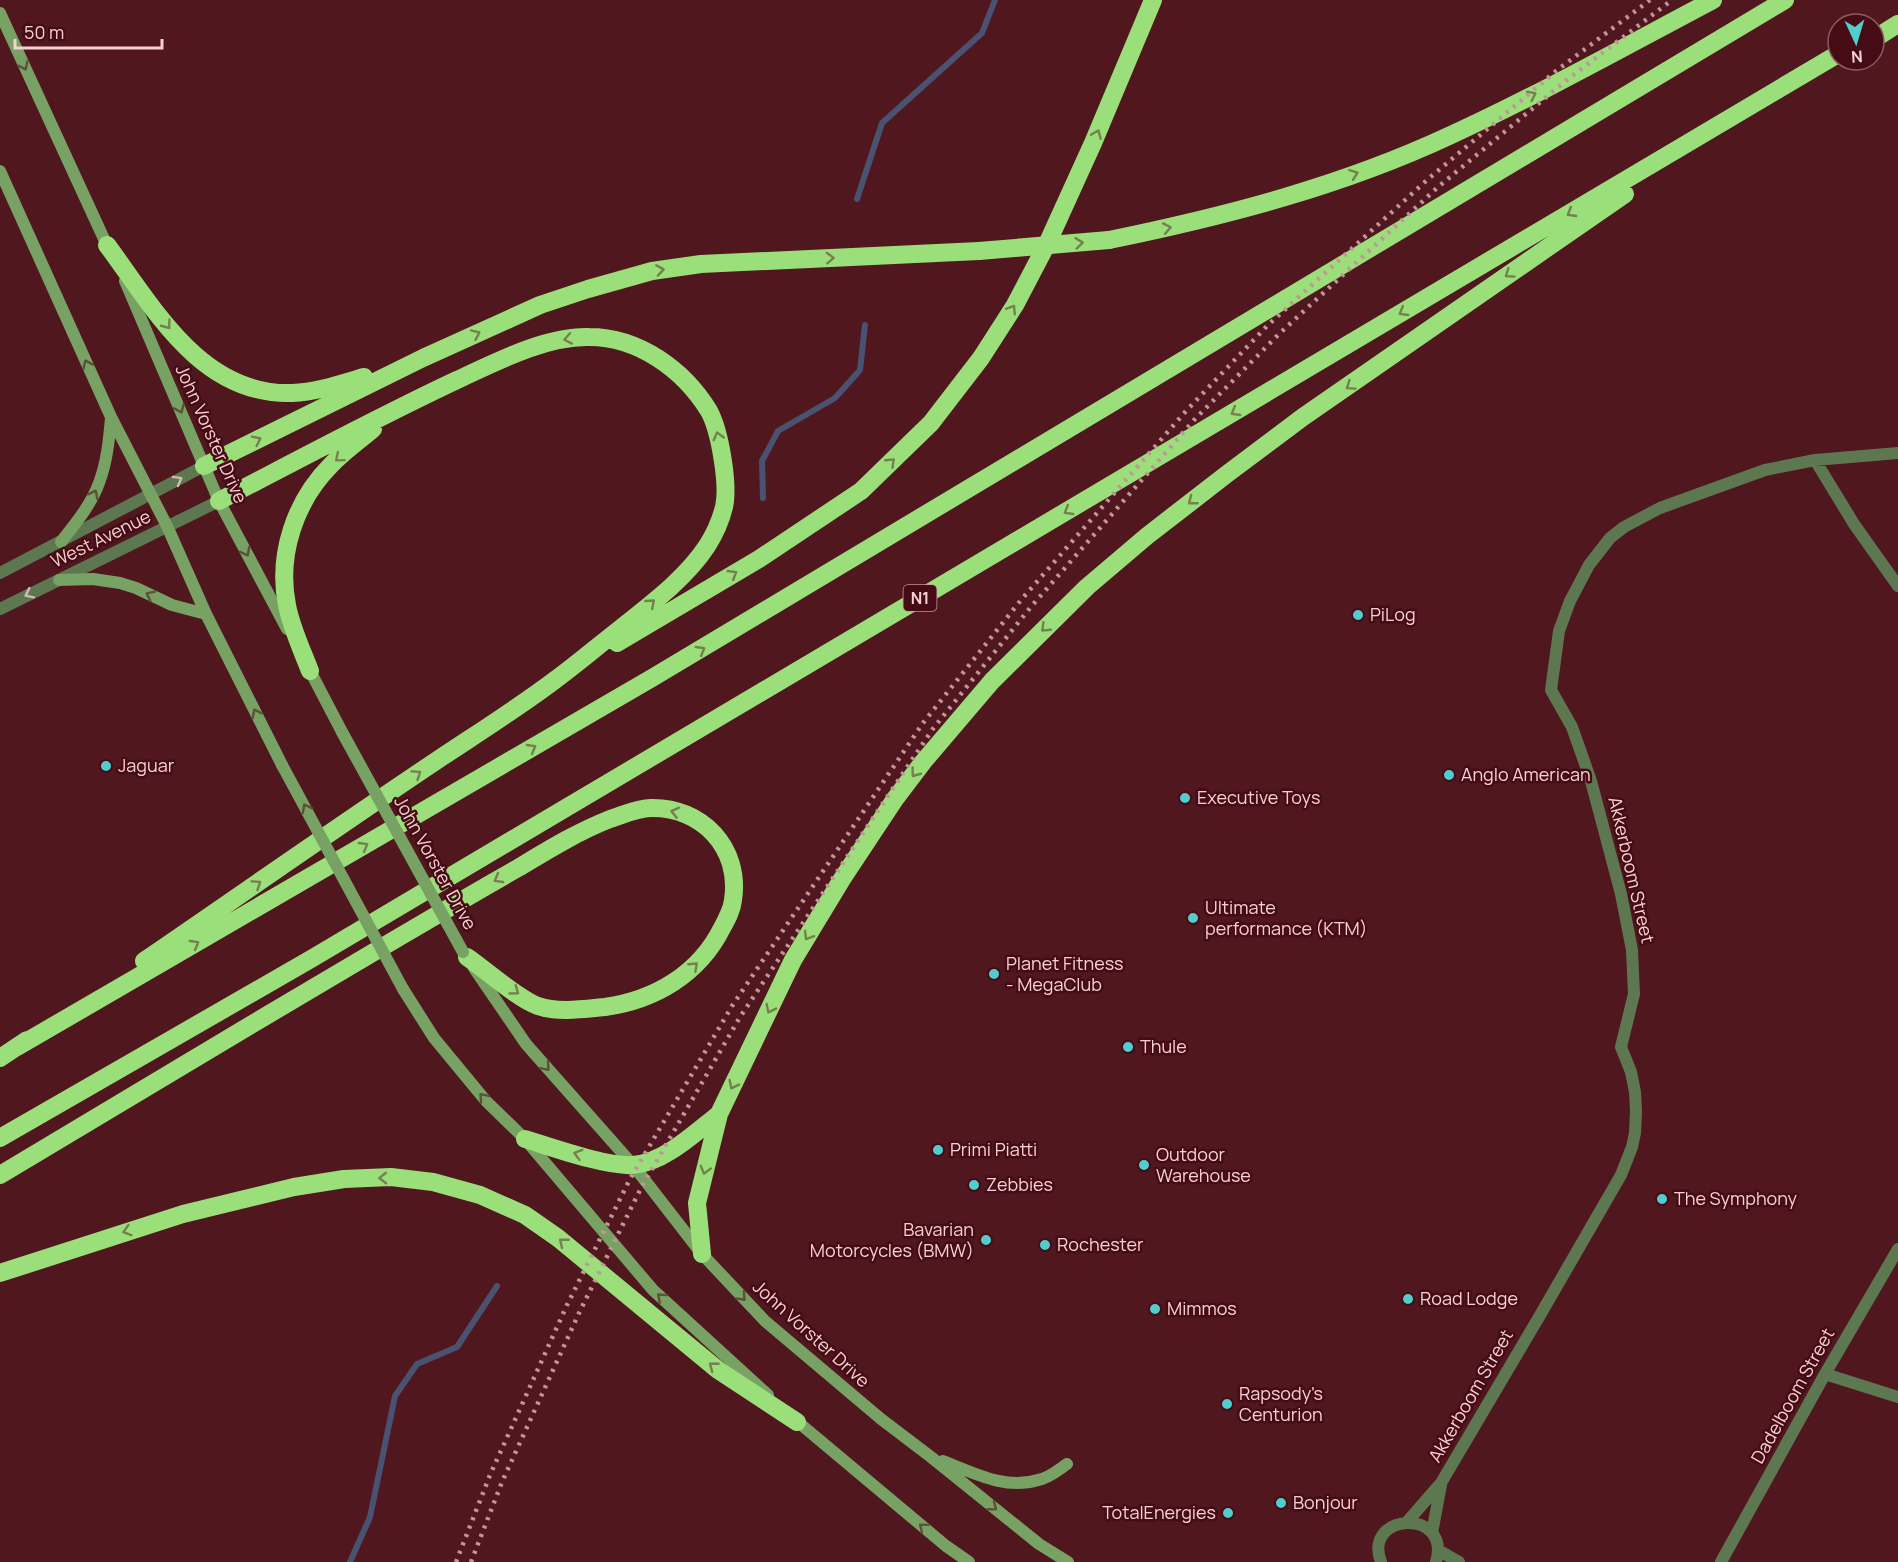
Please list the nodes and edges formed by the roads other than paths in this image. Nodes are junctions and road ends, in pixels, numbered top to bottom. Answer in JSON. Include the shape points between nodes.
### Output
{"nodes":[{"id":1,"x":1154,"y":0,"type":"edge"},
{"id":2,"x":1713,"y":0,"type":"edge"},
{"id":3,"x":1785,"y":0,"type":"edge"},
{"id":4,"x":0,"y":13,"type":"edge"},
{"id":5,"x":1826,"y":61,"type":"edge"},
{"id":6,"x":1826,"y":69,"type":"edge"},
{"id":7,"x":0,"y":171,"type":"edge"},
{"id":8,"x":107,"y":245,"type":"junction"},
{"id":9,"x":423,"y":358,"type":"junction"},
{"id":10,"x":400,"y":406,"type":"junction"},
{"id":11,"x":111,"y":417,"type":"junction"},
{"id":12,"x":1898,"y":453,"type":"edge"},
{"id":13,"x":1815,"y":460,"type":"junction"},
{"id":14,"x":204,"y":466,"type":"junction"},
{"id":15,"x":151,"y":495,"type":"junction"},
{"id":16,"x":219,"y":501,"type":"junction"},
{"id":17,"x":167,"y":526,"type":"junction"},
{"id":18,"x":61,"y":543,"type":"junction"},
{"id":19,"x":0,"y":573,"type":"edge"},
{"id":20,"x":59,"y":580,"type":"junction"},
{"id":21,"x":1898,"y":586,"type":"edge"},
{"id":22,"x":0,"y":609,"type":"edge"},
{"id":23,"x":206,"y":614,"type":"junction"},
{"id":24,"x":310,"y":671,"type":"junction"},
{"id":25,"x":556,"y":680,"type":"junction"},
{"id":26,"x":465,"y":955,"type":"junction"},
{"id":27,"x":17,"y":1047,"type":"junction"},
{"id":28,"x":0,"y":1058,"type":"edge"},
{"id":29,"x":719,"y":1114,"type":"junction"},
{"id":30,"x":0,"y":1138,"type":"edge"},
{"id":31,"x":525,"y":1139,"type":"junction"},
{"id":32,"x":633,"y":1165,"type":"junction"},
{"id":33,"x":0,"y":1175,"type":"edge"},
{"id":34,"x":1898,"y":1249,"type":"edge"},
{"id":35,"x":702,"y":1254,"type":"junction"},
{"id":36,"x":0,"y":1273,"type":"edge"},
{"id":37,"x":1825,"y":1374,"type":"junction"},
{"id":38,"x":1898,"y":1397,"type":"edge"},
{"id":39,"x":797,"y":1422,"type":"junction"},
{"id":40,"x":931,"y":1457,"type":"junction"},
{"id":41,"x":1067,"y":1464,"type":"dead end"},
{"id":42,"x":1441,"y":1483,"type":"junction"},
{"id":43,"x":1407,"y":1522,"type":"junction"},
{"id":44,"x":1432,"y":1533,"type":"junction"},
{"id":45,"x":1437,"y":1556,"type":"edge"},
{"id":46,"x":1380,"y":1561,"type":"edge"},
{"id":47,"x":969,"y":1562,"type":"edge"},
{"id":48,"x":1068,"y":1562,"type":"edge"},
{"id":49,"x":1459,"y":1562,"type":"edge"},
{"id":50,"x":1721,"y":1562,"type":"edge"}],
"edges":[{"from":25,"to":1,"type":"highway","one_way":true,"via":[[759,559],[861,491],[931,423],[981,358],[1015,305],[1048,242]]},
{"from":9,"to":2,"type":"highway","one_way":true,"bridge":true,"via":[[540,305],[652,271],[725,263],[979,251],[1109,240],[1283,198],[1451,135]]},
{"from":27,"to":3,"type":"highway","one_way":true,"via":[[673,666]]},
{"from":4,"to":8,"type":"main road","name":"John Vorster Drive","one_way":true},
{"from":5,"to":30,"type":"highway","number":"N1","one_way":true,"via":[[311,960]]},
{"from":6,"to":29,"type":"highway","one_way":true,"via":[[1611,203],[1303,417],[1087,587],[992,681],[895,800],[794,960]]},
{"from":11,"to":7,"type":"main road","one_way":true},
{"from":8,"to":9,"type":"highway","one_way":true,"via":[[174,335],[200,361],[241,385],[283,393],[316,390]]},
{"from":8,"to":14,"type":"main road","name":"John Vorster Drive","one_way":true},
{"from":14,"to":9,"type":"highway","one_way":true},
{"from":10,"to":16,"type":"highway"},
{"from":10,"to":24,"type":"highway","one_way":true,"via":[[332,464],[307,494],[296,516],[284,574],[287,606]]},
{"from":25,"to":10,"type":"highway","one_way":true,"via":[[681,577],[708,545],[724,505],[722,455],[711,415],[682,376],[658,358],[619,341],[592,337],[573,337],[529,348]]},
{"from":11,"to":15,"type":"main road"},
{"from":18,"to":11,"type":"main road","one_way":true,"via":[[99,484]]},
{"from":12,"to":13,"type":"street","name":"Akkerboom Street"},
{"from":13,"to":21,"type":"street"},
{"from":13,"to":42,"type":"street","name":"Akkerboom Street","via":[[1727,482],[1624,527],[1589,565],[1564,616],[1551,690],[1572,727],[1587,771],[1628,928],[1634,986],[1621,1047],[1635,1092],[1635,1133],[1621,1175]]},
{"from":15,"to":14,"type":"street","name":"West Avenue","one_way":true},
{"from":14,"to":16,"type":"main road","name":"John Vorster Drive"},
{"from":15,"to":17,"type":"main road"},
{"from":15,"to":18,"type":"street","name":"West Avenue"},
{"from":16,"to":17,"type":"street","name":"West Avenue"},
{"from":16,"to":24,"type":"main road","name":"John Vorster Drive","one_way":true},
{"from":17,"to":20,"type":"street","name":"West Avenue"},
{"from":17,"to":23,"type":"main road"},
{"from":18,"to":19,"type":"street","name":"West Avenue"},
{"from":20,"to":22,"type":"street","name":"West Avenue","one_way":true},
{"from":23,"to":20,"type":"main road","one_way":true,"via":[[172,605],[120,583]]},
{"from":31,"to":23,"type":"main road","one_way":true,"bridge":true,"via":[[486,1101],[434,1038],[403,989]]},
{"from":24,"to":26,"type":"main road","name":"John Vorster Drive","bridge":true},
{"from":27,"to":25,"type":"highway","one_way":true},
{"from":26,"to":32,"type":"main road","name":"John Vorster Drive","one_way":true,"via":[[526,1044]]},
{"from":26,"to":33,"type":"highway","one_way":true,"via":[[529,1001],[549,1008],[585,1009],[632,1002],[676,982],[709,950],[733,903],[734,874],[726,847],[692,817],[667,810],[637,810],[594,825]]},
{"from":27,"to":28,"type":"highway"},
{"from":29,"to":32,"type":"highway","via":[[674,1149]]},
{"from":29,"to":35,"type":"highway","one_way":true,"via":[[696,1203]]},
{"from":32,"to":31,"type":"highway","one_way":true},
{"from":39,"to":31,"type":"main road","one_way":true,"via":[[653,1290]]},
{"from":32,"to":35,"type":"main road","name":"John Vorster Drive"},
{"from":34,"to":37,"type":"street","name":"Dadelboom Street"},
{"from":35,"to":40,"type":"main road","name":"John Vorster Drive","one_way":true,"via":[[765,1321]]},
{"from":39,"to":36,"type":"highway","one_way":true,"via":[[718,1370],[525,1215],[480,1195],[433,1182],[344,1179],[284,1189],[183,1214]]},
{"from":37,"to":38,"type":"street"},
{"from":37,"to":50,"type":"street","name":"Dadelboom Street"},
{"from":47,"to":39,"type":"main road","one_way":true},
{"from":40,"to":41,"type":"main road","via":[[1011,1484],[1039,1480]]},
{"from":40,"to":48,"type":"main road","name":"John Vorster Drive","one_way":true,"via":[[1039,1544]]},
{"from":42,"to":43,"type":"street","name":"Akkerboom Street"},
{"from":42,"to":44,"type":"street","name":"Akkerboom Street"},
{"from":43,"to":44,"type":"street","via":[[1417,1523]]},
{"from":43,"to":46,"type":"street","name":"Akkerboom Street","via":[[1388,1530],[1382,1538]]},
{"from":44,"to":45,"type":"street"},
{"from":45,"to":49,"type":"street"}]}
